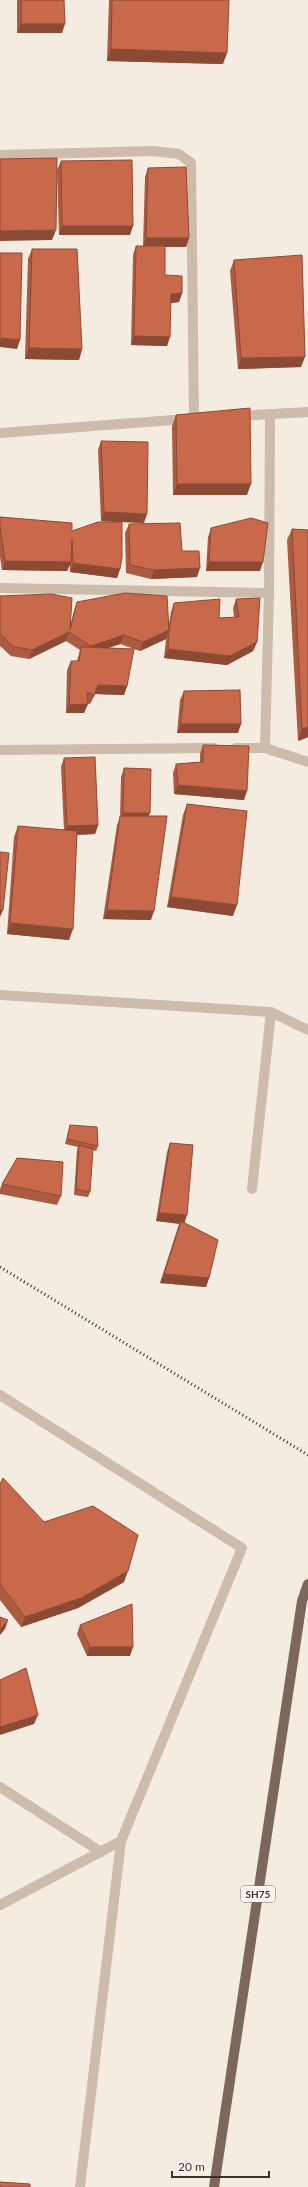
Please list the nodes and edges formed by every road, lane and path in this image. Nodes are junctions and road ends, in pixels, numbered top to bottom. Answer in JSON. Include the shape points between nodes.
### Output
{"nodes":[{"id":1,"x":0,"y":155,"type":"edge"},
{"id":2,"x":308,"y":412,"type":"edge"},
{"id":3,"x":270,"y":414,"type":"junction"},
{"id":4,"x":224,"y":416,"type":"edge"},
{"id":5,"x":0,"y":433,"type":"edge"},
{"id":6,"x":0,"y":588,"type":"edge"},
{"id":7,"x":269,"y":593,"type":"junction"},
{"id":8,"x":265,"y":748,"type":"junction"},
{"id":9,"x":0,"y":750,"type":"edge"},
{"id":10,"x":308,"y":762,"type":"edge"},
{"id":11,"x":0,"y":995,"type":"edge"},
{"id":12,"x":271,"y":1012,"type":"junction"},
{"id":13,"x":308,"y":1030,"type":"edge"},
{"id":14,"x":252,"y":1189,"type":"dead end"},
{"id":15,"x":0,"y":1395,"type":"edge"},
{"id":16,"x":308,"y":1584,"type":"edge"},
{"id":17,"x":0,"y":1787,"type":"edge"},
{"id":18,"x":121,"y":1841,"type":"junction"},
{"id":19,"x":101,"y":1852,"type":"junction"},
{"id":20,"x":0,"y":1905,"type":"edge"},
{"id":21,"x":80,"y":2187,"type":"edge"},
{"id":22,"x":214,"y":2187,"type":"edge"}],
"edges":[{"from":1,"to":5,"type":"street","via":[[153,152],[179,154],[191,163],[198,418]]},
{"from":2,"to":3,"type":"street"},
{"from":3,"to":4,"type":"street"},
{"from":3,"to":7,"type":"street"},
{"from":6,"to":7,"type":"street"},
{"from":7,"to":8,"type":"street"},
{"from":8,"to":9,"type":"street"},
{"from":8,"to":10,"type":"street"},
{"from":11,"to":12,"type":"street"},
{"from":12,"to":13,"type":"street"},
{"from":12,"to":14,"type":"street"},
{"from":15,"to":18,"type":"street","via":[[242,1548]]},
{"from":16,"to":22,"type":"main road","number":"SH75","via":[[302,1601]]},
{"from":17,"to":19,"type":"street"},
{"from":18,"to":19,"type":"street"},
{"from":18,"to":21,"type":"street"},
{"from":19,"to":20,"type":"street"}]}
